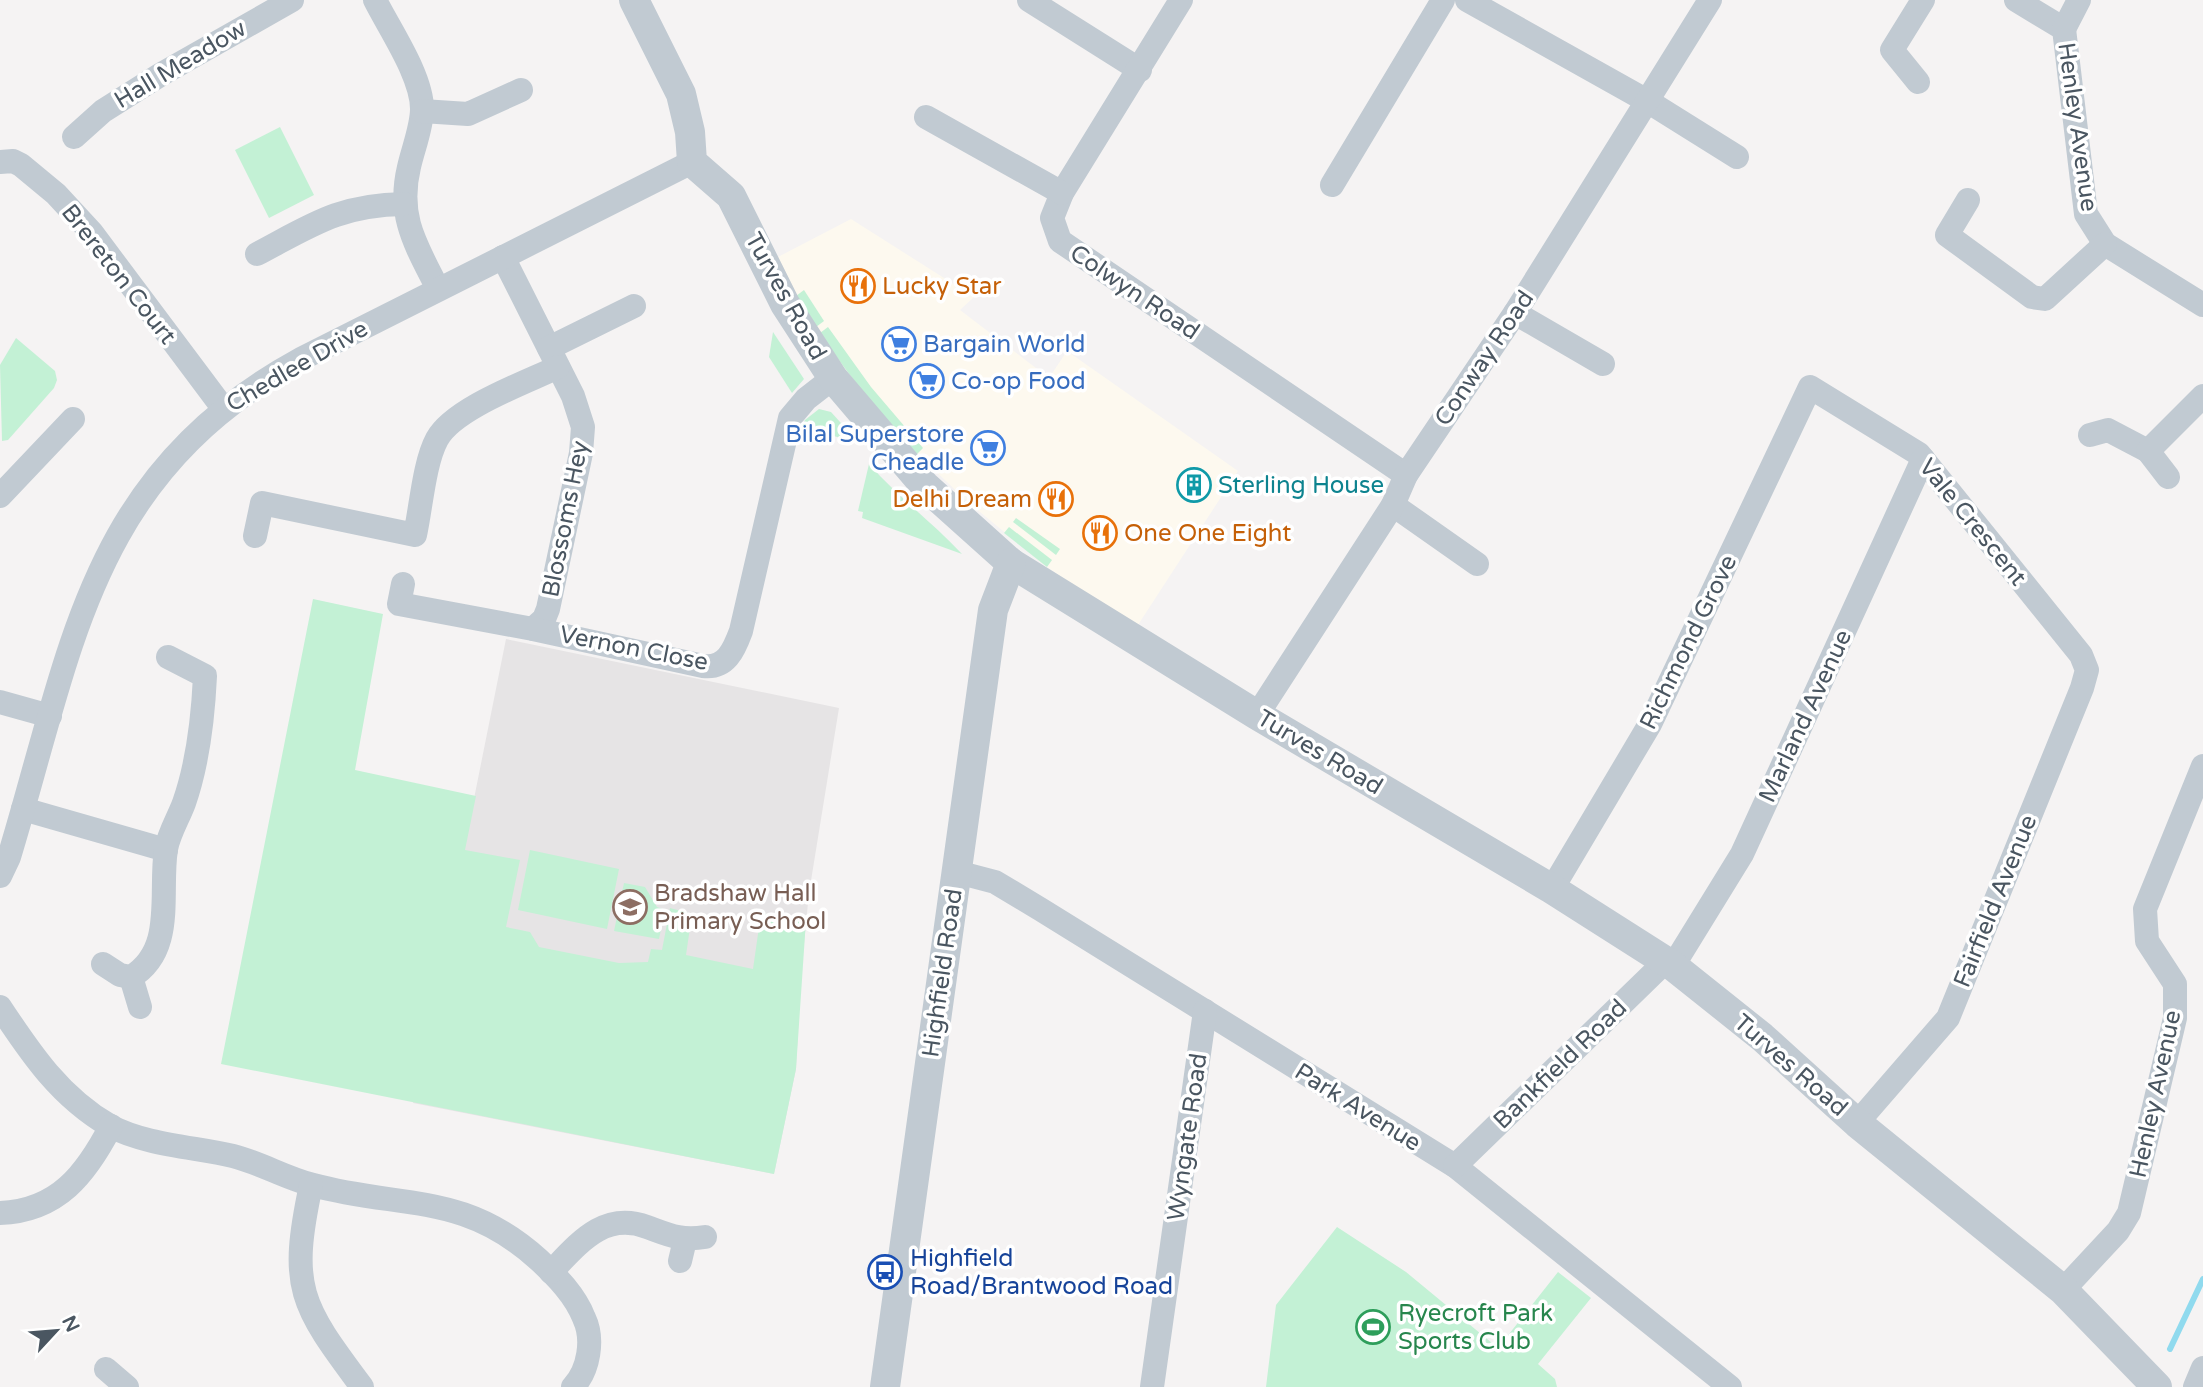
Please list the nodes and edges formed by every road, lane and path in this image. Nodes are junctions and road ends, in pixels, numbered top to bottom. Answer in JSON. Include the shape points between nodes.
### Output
{"nodes":[{"id":1,"x":292,"y":0,"type":"edge"},
{"id":2,"x":375,"y":0,"type":"edge"},
{"id":3,"x":634,"y":0,"type":"edge"},
{"id":4,"x":1029,"y":0,"type":"edge"},
{"id":5,"x":1181,"y":0,"type":"edge"},
{"id":6,"x":1443,"y":0,"type":"edge"},
{"id":7,"x":1467,"y":0,"type":"edge"},
{"id":8,"x":1710,"y":0,"type":"edge"},
{"id":9,"x":1923,"y":0,"type":"edge"},
{"id":10,"x":2017,"y":0,"type":"edge"},
{"id":11,"x":2079,"y":0,"type":"edge"},
{"id":12,"x":2063,"y":29,"type":"junction"},
{"id":13,"x":1140,"y":70,"type":"junction"},
{"id":14,"x":1918,"y":82,"type":"dead end"},
{"id":15,"x":521,"y":90,"type":"dead end"},
{"id":16,"x":1649,"y":102,"type":"junction"},
{"id":17,"x":422,"y":111,"type":"junction"},
{"id":18,"x":926,"y":117,"type":"dead end"},
{"id":19,"x":74,"y":136,"type":"dead end"},
{"id":20,"x":1737,"y":157,"type":"dead end"},
{"id":21,"x":0,"y":162,"type":"edge"},
{"id":22,"x":692,"y":162,"type":"junction"},
{"id":23,"x":1332,"y":185,"type":"dead end"},
{"id":24,"x":1062,"y":193,"type":"junction"},
{"id":25,"x":1968,"y":200,"type":"dead end"},
{"id":26,"x":404,"y":204,"type":"junction"},
{"id":27,"x":2105,"y":244,"type":"junction"},
{"id":28,"x":257,"y":254,"type":"dead end"},
{"id":29,"x":503,"y":257,"type":"junction"},
{"id":30,"x":439,"y":289,"type":"junction"},
{"id":31,"x":634,"y":306,"type":"dead end"},
{"id":32,"x":2203,"y":306,"type":"edge"},
{"id":33,"x":1515,"y":313,"type":"junction"},
{"id":34,"x":554,"y":357,"type":"junction"},
{"id":35,"x":1603,"y":364,"type":"dead end"},
{"id":36,"x":833,"y":378,"type":"junction"},
{"id":37,"x":1810,"y":387,"type":"joint"},
{"id":38,"x":2203,"y":396,"type":"edge"},
{"id":39,"x":223,"y":408,"type":"junction"},
{"id":40,"x":73,"y":419,"type":"dead end"},
{"id":41,"x":2090,"y":435,"type":"dead end"},
{"id":42,"x":2148,"y":451,"type":"junction"},
{"id":43,"x":1923,"y":459,"type":"junction"},
{"id":44,"x":1406,"y":475,"type":"junction"},
{"id":45,"x":2168,"y":477,"type":"dead end"},
{"id":46,"x":0,"y":496,"type":"edge"},
{"id":47,"x":1392,"y":505,"type":"junction"},
{"id":48,"x":255,"y":536,"type":"dead end"},
{"id":49,"x":1011,"y":563,"type":"junction"},
{"id":50,"x":1477,"y":565,"type":"dead end"},
{"id":51,"x":397,"y":597,"type":"dead end"},
{"id":52,"x":533,"y":629,"type":"junction"},
{"id":53,"x":2081,"y":655,"type":"joint"},
{"id":54,"x":168,"y":657,"type":"dead end"},
{"id":55,"x":0,"y":702,"type":"edge"},
{"id":56,"x":1257,"y":715,"type":"junction"},
{"id":57,"x":50,"y":716,"type":"junction"},
{"id":58,"x":2203,"y":766,"type":"edge"},
{"id":59,"x":23,"y":809,"type":"junction"},
{"id":60,"x":166,"y":850,"type":"junction"},
{"id":61,"x":957,"y":872,"type":"junction"},
{"id":62,"x":0,"y":876,"type":"edge"},
{"id":63,"x":1552,"y":889,"type":"junction"},
{"id":64,"x":103,"y":964,"type":"dead end"},
{"id":65,"x":1669,"y":964,"type":"junction"},
{"id":66,"x":131,"y":977,"type":"junction"},
{"id":67,"x":0,"y":1007,"type":"edge"},
{"id":68,"x":140,"y":1007,"type":"dead end"},
{"id":69,"x":1205,"y":1011,"type":"junction"},
{"id":70,"x":1857,"y":1123,"type":"junction"},
{"id":71,"x":111,"y":1126,"type":"junction"},
{"id":72,"x":1455,"y":1167,"type":"junction"},
{"id":73,"x":311,"y":1185,"type":"junction"},
{"id":74,"x":0,"y":1213,"type":"edge"},
{"id":75,"x":690,"y":1246,"type":"dead end"},
{"id":76,"x":551,"y":1272,"type":"junction"},
{"id":77,"x":2063,"y":1290,"type":"junction"},
{"id":78,"x":2203,"y":1368,"type":"edge"},
{"id":79,"x":579,"y":1385,"type":"edge"},
{"id":80,"x":362,"y":1387,"type":"edge"},
{"id":81,"x":886,"y":1387,"type":"edge"},
{"id":82,"x":1152,"y":1387,"type":"edge"},
{"id":83,"x":1731,"y":1387,"type":"edge"},
{"id":84,"x":2157,"y":1387,"type":"edge"},
{"id":85,"x":2195,"y":1387,"type":"edge"}],
"edges":[{"from":1,"to":19,"type":"street","name":"Hall Meadow","via":[[160,75],[103,111]]},
{"from":2,"to":17,"type":"street","via":[[414,77]]},
{"from":3,"to":22,"type":"street","via":[[681,94]]},
{"from":4,"to":13,"type":"street"},
{"from":5,"to":13,"type":"street","name":"Colwyn Road"},
{"from":6,"to":23,"type":"street"},
{"from":7,"to":16,"type":"street"},
{"from":8,"to":16,"type":"street","name":"Conway Road"},
{"from":9,"to":14,"type":"street","via":[[1892,50]]},
{"from":10,"to":12,"type":"street","name":"Henley Avenue"},
{"from":11,"to":12,"type":"street"},
{"from":12,"to":27,"type":"street","name":"Henley Avenue","via":[[2086,214]]},
{"from":13,"to":24,"type":"street","name":"Colwyn Road"},
{"from":15,"to":17,"type":"street","via":[[468,114]]},
{"from":16,"to":20,"type":"street"},
{"from":16,"to":33,"type":"street","name":"Conway Road"},
{"from":17,"to":26,"type":"street"},
{"from":18,"to":24,"type":"street"},
{"from":21,"to":39,"type":"street","name":"Brereton Court","via":[[21,165],[72,210]]},
{"from":22,"to":29,"type":"street","name":"Chedlee Drive"},
{"from":22,"to":36,"type":"street","name":"Turves Road","via":[[732,196],[785,304]]},
{"from":24,"to":44,"type":"street","name":"Colwyn Road","via":[[1052,218],[1060,241]]},
{"from":25,"to":27,"type":"street","via":[[1947,234],[2032,298],[2045,299]]},
{"from":26,"to":28,"type":"street","via":[[344,210]]},
{"from":26,"to":30,"type":"street","via":[[412,237]]},
{"from":27,"to":32,"type":"street","name":"Henley Avenue"},
{"from":29,"to":30,"type":"street","name":"Chedlee Drive"},
{"from":29,"to":34,"type":"street","name":"Blossoms Hey"},
{"from":30,"to":39,"type":"street","name":"Chedlee Drive","via":[[275,373]]},
{"from":31,"to":34,"type":"street"},
{"from":33,"to":35,"type":"street"},
{"from":33,"to":44,"type":"street","name":"Conway Road"},
{"from":34,"to":48,"type":"street","via":[[444,429],[432,454],[415,535],[262,503]]},
{"from":34,"to":52,"type":"street","name":"Blossoms Hey","via":[[579,412],[581,453],[548,609]]},
{"from":36,"to":49,"type":"street","name":"Turves Road","via":[[925,486]]},
{"from":36,"to":52,"type":"street","name":"Vernon Close","via":[[790,418],[741,631],[730,656],[721,664],[703,666]]},
{"from":37,"to":43,"type":"street","name":"Vale Crescent"},
{"from":37,"to":63,"type":"street","name":"Richmond Grove","via":[[1650,724]]},
{"from":38,"to":42,"type":"street"},
{"from":39,"to":57,"type":"street","name":"Chedlee Drive","via":[[171,459],[125,522],[84,605]]},
{"from":40,"to":46,"type":"street"},
{"from":41,"to":42,"type":"street","via":[[2108,429]]},
{"from":42,"to":45,"type":"street"},
{"from":43,"to":53,"type":"street","name":"Vale Crescent"},
{"from":43,"to":65,"type":"street","name":"Marland Avenue","via":[[1742,854]]},
{"from":44,"to":47,"type":"street","name":"Conway Road"},
{"from":47,"to":50,"type":"street"},
{"from":47,"to":56,"type":"street","name":"Conway Road"},
{"from":49,"to":56,"type":"street","name":"Turves Road"},
{"from":49,"to":61,"type":"street","name":"Highfield Road","via":[[993,610]]},
{"from":51,"to":52,"type":"street","name":"Vernon Close"},
{"from":53,"to":70,"type":"street","name":"Fairfield Avenue","via":[[2087,670],[2082,688],[1948,1018]]},
{"from":54,"to":60,"type":"street","via":[[216,677],[183,804]]},
{"from":55,"to":57,"type":"street"},
{"from":56,"to":63,"type":"street","name":"Turves Road"},
{"from":57,"to":59,"type":"street","name":"Chedlee Drive"},
{"from":58,"to":77,"type":"street","name":"Henley Avenue","via":[[2145,909],[2147,941],[2175,984],[2175,1018],[2129,1213]]},
{"from":59,"to":60,"type":"street"},
{"from":59,"to":62,"type":"street","name":"Chedlee Drive"},
{"from":60,"to":66,"type":"street","via":[[164,907],[156,953],[150,964]]},
{"from":61,"to":69,"type":"street","name":"Park Avenue","via":[[995,882]]},
{"from":61,"to":81,"type":"street","name":"Highfield Road"},
{"from":63,"to":65,"type":"street","name":"Turves Road"},
{"from":64,"to":66,"type":"street"},
{"from":65,"to":70,"type":"street","name":"Turves Road","via":[[1762,1037]]},
{"from":65,"to":72,"type":"street","name":"Bankfield Road"},
{"from":66,"to":68,"type":"street"},
{"from":67,"to":71,"type":"street","via":[[48,1077]]},
{"from":69,"to":72,"type":"street","name":"Park Avenue"},
{"from":69,"to":82,"type":"street","name":"Wyngate Road"},
{"from":70,"to":77,"type":"street","name":"Turves Road"},
{"from":71,"to":73,"type":"street","via":[[144,1138],[261,1164]]},
{"from":71,"to":74,"type":"street","via":[[87,1168],[60,1195],[26,1210]]},
{"from":72,"to":83,"type":"street","name":"Park Avenue"},
{"from":73,"to":76,"type":"street","via":[[432,1203],[464,1213],[511,1237]]},
{"from":73,"to":80,"type":"street","via":[[299,1249],[303,1291],[319,1328]]},
{"from":75,"to":76,"type":"street","via":[[635,1223],[614,1222],[590,1233]]},
{"from":76,"to":79,"type":"street","via":[[570,1293],[586,1322],[589,1351]]},
{"from":77,"to":84,"type":"street","name":"Turves Road"},
{"from":78,"to":85,"type":"street"}]}
